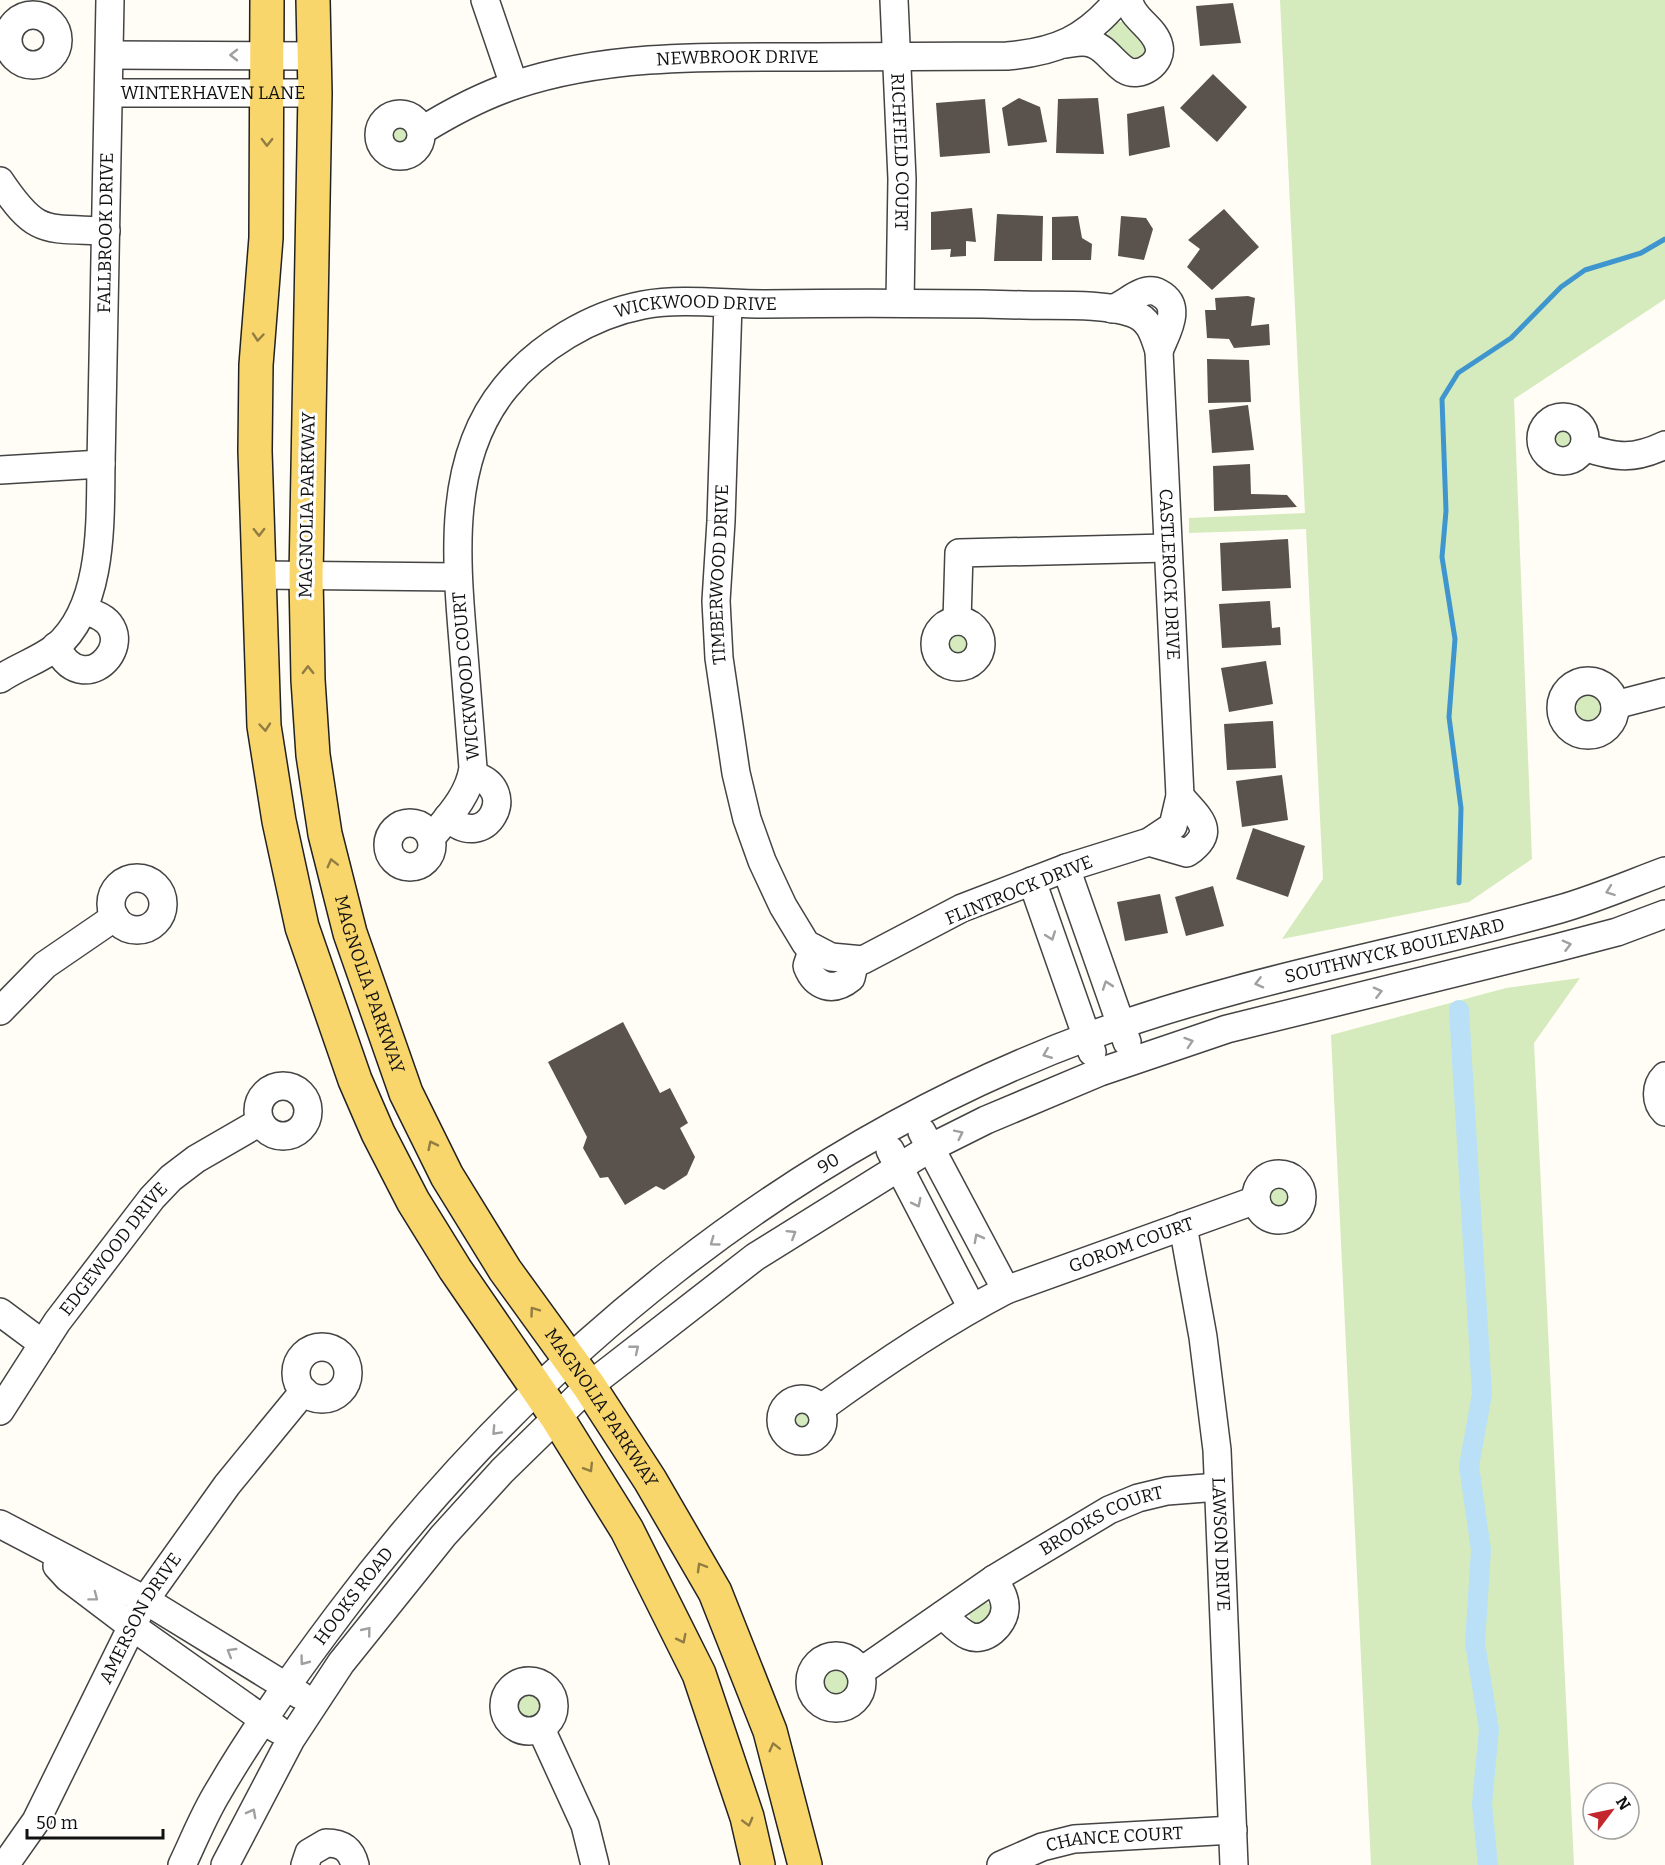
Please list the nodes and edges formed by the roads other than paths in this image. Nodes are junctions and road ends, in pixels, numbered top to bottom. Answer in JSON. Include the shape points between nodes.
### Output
{"nodes":[{"id":1,"x":110,"y":0,"type":"edge"},
{"id":2,"x":267,"y":0,"type":"edge"},
{"id":3,"x":313,"y":0,"type":"edge"},
{"id":4,"x":485,"y":0,"type":"edge"},
{"id":5,"x":894,"y":0,"type":"edge"},
{"id":6,"x":1118,"y":0,"type":"edge"},
{"id":7,"x":1129,"y":0,"type":"edge"},
{"id":8,"x":1065,"y":44,"type":"junction"},
{"id":9,"x":110,"y":55,"type":"junction"},
{"id":10,"x":267,"y":56,"type":"junction"},
{"id":11,"x":314,"y":56,"type":"junction"},
{"id":12,"x":897,"y":56,"type":"junction"},
{"id":13,"x":514,"y":85,"type":"junction"},
{"id":14,"x":109,"y":93,"type":"junction"},
{"id":15,"x":315,"y":93,"type":"junction"},
{"id":16,"x":268,"y":95,"type":"junction"},
{"id":17,"x":421,"y":131,"type":"dead end"},
{"id":18,"x":0,"y":181,"type":"edge"},
{"id":19,"x":106,"y":231,"type":"junction"},
{"id":20,"x":900,"y":303,"type":"junction"},
{"id":21,"x":728,"y":304,"type":"junction"},
{"id":22,"x":1112,"y":309,"type":"junction"},
{"id":23,"x":1145,"y":319,"type":"joint"},
{"id":24,"x":1159,"y":351,"type":"junction"},
{"id":25,"x":1665,"y":445,"type":"edge"},
{"id":26,"x":1584,"y":447,"type":"dead end"},
{"id":27,"x":101,"y":464,"type":"junction"},
{"id":28,"x":0,"y":470,"type":"edge"},
{"id":29,"x":1167,"y":548,"type":"junction"},
{"id":30,"x":260,"y":575,"type":"junction"},
{"id":31,"x":306,"y":577,"type":"junction"},
{"id":32,"x":458,"y":577,"type":"junction"},
{"id":33,"x":83,"y":611,"type":"junction"},
{"id":34,"x":957,"y":621,"type":"dead end"},
{"id":35,"x":56,"y":646,"type":"junction"},
{"id":36,"x":0,"y":679,"type":"edge"},
{"id":37,"x":1665,"y":692,"type":"edge"},
{"id":38,"x":1615,"y":705,"type":"dead end"},
{"id":39,"x":472,"y":775,"type":"junction"},
{"id":40,"x":1180,"y":796,"type":"junction"},
{"id":41,"x":448,"y":817,"type":"junction"},
{"id":42,"x":1173,"y":826,"type":"joint"},
{"id":43,"x":431,"y":838,"type":"dead end"},
{"id":44,"x":1149,"y":842,"type":"junction"},
{"id":45,"x":1066,"y":868,"type":"junction"},
{"id":46,"x":1665,"y":871,"type":"edge"},
{"id":47,"x":1032,"y":881,"type":"junction"},
{"id":48,"x":1665,"y":914,"type":"edge"},
{"id":49,"x":115,"y":917,"type":"dead end"},
{"id":50,"x":833,"y":955,"type":"joint"},
{"id":51,"x":1217,"y":993,"type":"junction"},
{"id":52,"x":0,"y":1011,"type":"edge"},
{"id":53,"x":1121,"y":1025,"type":"junction"},
{"id":54,"x":1227,"y":1029,"type":"junction"},
{"id":55,"x":1087,"y":1037,"type":"junction"},
{"id":56,"x":1133,"y":1060,"type":"junction"},
{"id":57,"x":1100,"y":1072,"type":"junction"},
{"id":58,"x":1665,"y":1076,"type":"edge"},
{"id":59,"x":1665,"y":1112,"type":"edge"},
{"id":60,"x":913,"y":1115,"type":"junction"},
{"id":61,"x":260,"y":1122,"type":"dead end"},
{"id":62,"x":881,"y":1132,"type":"junction"},
{"id":63,"x":930,"y":1148,"type":"junction"},
{"id":64,"x":898,"y":1166,"type":"junction"},
{"id":65,"x":1256,"y":1200,"type":"dead end"},
{"id":66,"x":1183,"y":1226,"type":"junction"},
{"id":67,"x":1006,"y":1290,"type":"junction"},
{"id":68,"x":972,"y":1308,"type":"junction"},
{"id":69,"x":0,"y":1312,"type":"edge"},
{"id":70,"x":43,"y":1344,"type":"junction"},
{"id":71,"x":568,"y":1359,"type":"junction"},
{"id":72,"x":589,"y":1386,"type":"junction"},
{"id":73,"x":536,"y":1388,"type":"junction"},
{"id":74,"x":304,"y":1391,"type":"dead end"},
{"id":75,"x":820,"y":1409,"type":"dead end"},
{"id":76,"x":0,"y":1411,"type":"edge"},
{"id":77,"x":558,"y":1419,"type":"junction"},
{"id":78,"x":1218,"y":1487,"type":"junction"},
{"id":79,"x":0,"y":1524,"type":"edge"},
{"id":80,"x":36,"y":1544,"type":"junction"},
{"id":81,"x":994,"y":1579,"type":"junction"},
{"id":82,"x":145,"y":1599,"type":"junction"},
{"id":83,"x":944,"y":1615,"type":"junction"},
{"id":84,"x":130,"y":1624,"type":"junction"},
{"id":85,"x":860,"y":1672,"type":"dead end"},
{"id":86,"x":286,"y":1685,"type":"junction"},
{"id":87,"x":315,"y":1706,"type":"junction"},
{"id":88,"x":262,"y":1719,"type":"junction"},
{"id":89,"x":541,"y":1729,"type":"dead end"},
{"id":90,"x":291,"y":1740,"type":"junction"},
{"id":91,"x":1233,"y":1830,"type":"junction"},
{"id":92,"x":4,"y":1865,"type":"edge"},
{"id":93,"x":182,"y":1865,"type":"edge"},
{"id":94,"x":225,"y":1865,"type":"edge"},
{"id":95,"x":305,"y":1865,"type":"edge"},
{"id":96,"x":355,"y":1865,"type":"edge"},
{"id":97,"x":595,"y":1865,"type":"edge"},
{"id":98,"x":758,"y":1865,"type":"edge"},
{"id":99,"x":805,"y":1865,"type":"edge"},
{"id":100,"x":1001,"y":1865,"type":"edge"},
{"id":101,"x":1234,"y":1865,"type":"edge"}],
"edges":[{"from":1,"to":9,"type":"street","name":"FALLBROOK DRIVE"},
{"from":2,"to":10,"type":"main road"},
{"from":3,"to":11,"type":"main road","name":"MAGNOLIA PARKWAY"},
{"from":4,"to":13,"type":"street"},
{"from":5,"to":12,"type":"street","name":"RICHFIELD COURT"},
{"from":6,"to":8,"type":"street","via":[[1102,18]]},
{"from":7,"to":8,"type":"street","via":[[1138,18],[1156,37],[1159,53],[1151,66],[1137,72],[1127,71],[1094,44]]},
{"from":8,"to":12,"type":"street","name":"NEWBROOK DRIVE","via":[[1037,53],[1007,56]]},
{"from":10,"to":9,"type":"street","name":"WINTERHAVEN LANE","one_way":true},
{"from":9,"to":14,"type":"street","name":"FALLBROOK DRIVE"},
{"from":10,"to":11,"type":"street","name":"WINTERHAVEN LANE"},
{"from":10,"to":16,"type":"main road"},
{"from":11,"to":15,"type":"main road","name":"MAGNOLIA PARKWAY"},
{"from":12,"to":13,"type":"street","name":"NEWBROOK DRIVE","via":[[674,60],[572,71]]},
{"from":12,"to":20,"type":"street","name":"RICHFIELD COURT","via":[[902,179]]},
{"from":13,"to":17,"type":"street","name":"NEWBROOK DRIVE"},
{"from":14,"to":16,"type":"street","name":"WINTERHAVEN LANE"},
{"from":14,"to":19,"type":"street","name":"FALLBROOK DRIVE"},
{"from":15,"to":16,"type":"street","name":"WINTERHAVEN LANE"},
{"from":15,"to":31,"type":"main road","name":"MAGNOLIA PARKWAY"},
{"from":16,"to":30,"type":"main road","one_way":true,"via":[[266,238],[256,365]]},
{"from":18,"to":19,"type":"street","via":[[32,222],[48,228]]},
{"from":19,"to":27,"type":"street","name":"FALLBROOK DRIVE"},
{"from":20,"to":21,"type":"street","name":"WICKWOOD DRIVE"},
{"from":20,"to":22,"type":"street","name":"WICKWOOD DRIVE"},
{"from":21,"to":32,"type":"street","name":"WICKWOOD DRIVE","via":[[676,302],[615,312],[585,325],[526,364],[503,390],[472,447],[460,507]]},
{"from":21,"to":50,"type":"street","name":"TIMBERWOOD DRIVE","via":[[716,601],[719,658],[736,773],[747,819],[783,906],[806,944]]},
{"from":22,"to":23,"type":"street","name":"WICKWOOD DRIVE"},
{"from":22,"to":24,"type":"street","name":"CASTLEROCK DRIVE","via":[[1143,292],[1155,291],[1165,296],[1173,319]]},
{"from":23,"to":24,"type":"street","name":"CASTLEROCK DRIVE"},
{"from":24,"to":29,"type":"street","name":"CASTLEROCK DRIVE"},
{"from":25,"to":26,"type":"street","via":[[1642,456],[1612,456]]},
{"from":27,"to":28,"type":"street"},
{"from":27,"to":33,"type":"street","name":"FALLBROOK DRIVE","via":[[95,568]]},
{"from":29,"to":34,"type":"street","via":[[959,553]]},
{"from":29,"to":40,"type":"street","name":"CASTLEROCK DRIVE"},
{"from":30,"to":31,"type":"street"},
{"from":30,"to":73,"type":"main road","one_way":true,"via":[[264,726],[279,821],[302,927],[331,1018],[378,1133],[413,1201]]},
{"from":31,"to":32,"type":"street"},
{"from":71,"to":31,"type":"main road","name":"MAGNOLIA PARKWAY","one_way":true,"via":[[447,1176],[406,1093],[374,1007],[325,834],[313,755]]},
{"from":32,"to":39,"type":"street","name":"WICKWOOD COURT"},
{"from":33,"to":35,"type":"street"},
{"from":33,"to":35,"type":"street","via":[[98,614],[110,624],[115,638],[113,652],[104,664],[90,670],[75,669],[63,660]]},
{"from":35,"to":36,"type":"street"},
{"from":37,"to":38,"type":"street"},
{"from":39,"to":41,"type":"street","name":"WICKWOOD COURT"},
{"from":39,"to":41,"type":"street","name":"WICKWOOD COURT","via":[[491,785],[497,806],[494,816],[477,829],[455,825]]},
{"from":40,"to":42,"type":"street","name":"CASTLEROCK DRIVE"},
{"from":40,"to":44,"type":"street","via":[[1202,819],[1204,834],[1199,844],[1187,853]]},
{"from":41,"to":43,"type":"street","name":"WICKWOOD COURT"},
{"from":42,"to":44,"type":"street","name":"FLINTROCK DRIVE"},
{"from":44,"to":45,"type":"street","name":"FLINTROCK DRIVE"},
{"from":45,"to":47,"type":"street","name":"FLINTROCK DRIVE"},
{"from":53,"to":45,"type":"street","one_way":true},
{"from":46,"to":51,"type":"street","name":"SOUTHWYCK BOULEVARD","one_way":true,"via":[[1566,907]]},
{"from":47,"to":50,"type":"street","name":"FLINTROCK DRIVE","via":[[962,908],[863,960]]},
{"from":47,"to":55,"type":"street","one_way":true},
{"from":54,"to":48,"type":"street","name":"SOUTHWYCK BOULEVARD","one_way":true,"via":[[1617,932]]},
{"from":49,"to":52,"type":"street","via":[[45,965]]},
{"from":51,"to":53,"type":"street","name":"SOUTHWYCK BOULEVARD"},
{"from":51,"to":54,"type":"street"},
{"from":53,"to":55,"type":"street","name":"90"},
{"from":53,"to":56,"type":"street"},
{"from":56,"to":54,"type":"street","name":"SOUTHWYCK BOULEVARD","one_way":true},
{"from":55,"to":57,"type":"street"},
{"from":55,"to":60,"type":"street","name":"90","one_way":true},
{"from":56,"to":57,"type":"street"},
{"from":63,"to":57,"type":"street","one_way":true},
{"from":58,"to":59,"type":"street","via":[[1657,1089],[1657,1099]]},
{"from":60,"to":62,"type":"street","name":"90"},
{"from":60,"to":63,"type":"street"},
{"from":61,"to":70,"type":"street","name":"EDGEWOOD DRIVE","via":[[171,1178]]},
{"from":62,"to":64,"type":"street"},
{"from":62,"to":71,"type":"street","name":"90","one_way":true,"via":[[770,1201],[685,1263]]},
{"from":63,"to":64,"type":"street"},
{"from":67,"to":63,"type":"street","one_way":true},
{"from":64,"to":68,"type":"street","one_way":true},
{"from":72,"to":64,"type":"street","one_way":true,"via":[[755,1257]]},
{"from":65,"to":66,"type":"street","name":"GOROM COURT"},
{"from":66,"to":67,"type":"street","name":"GOROM COURT"},
{"from":66,"to":78,"type":"street","name":"LAWSON DRIVE","via":[[1203,1337]]},
{"from":67,"to":68,"type":"street","name":"GOROM COURT"},
{"from":68,"to":75,"type":"street","name":"GOROM COURT"},
{"from":69,"to":70,"type":"street"},
{"from":70,"to":76,"type":"street","name":"EDGEWOOD DRIVE"},
{"from":71,"to":72,"type":"main road","name":"MAGNOLIA PARKWAY"},
{"from":71,"to":73,"type":"street","name":"HOOKS ROAD"},
{"from":72,"to":77,"type":"street","name":"HOOKS ROAD"},
{"from":99,"to":72,"type":"main road","name":"MAGNOLIA PARKWAY","one_way":true,"via":[[770,1731],[715,1592]]},
{"from":73,"to":77,"type":"main road"},
{"from":73,"to":86,"type":"street","name":"HOOKS ROAD","one_way":true,"via":[[382,1557]]},
{"from":74,"to":82,"type":"street","name":"AMERSON DRIVE","via":[[227,1485]]},
{"from":87,"to":77,"type":"street","name":"HOOKS ROAD","one_way":true,"via":[[341,1663],[443,1536]]},
{"from":77,"to":98,"type":"main road","one_way":true,"via":[[627,1530],[699,1674],[747,1817]]},
{"from":78,"to":81,"type":"street","name":"BROOKS COURT","via":[[1138,1498],[1080,1525]]},
{"from":78,"to":91,"type":"street","name":"LAWSON DRIVE"},
{"from":79,"to":80,"type":"street"},
{"from":80,"to":82,"type":"street"},
{"from":80,"to":84,"type":"street","one_way":true,"via":[[68,1578]]},
{"from":81,"to":83,"type":"street","name":"BROOKS COURT"},
{"from":81,"to":83,"type":"street","via":[[1005,1608],[1003,1621],[993,1631],[982,1637],[970,1636]]},
{"from":82,"to":84,"type":"street","name":"AMERSON DRIVE"},
{"from":86,"to":82,"type":"street","one_way":true},
{"from":83,"to":85,"type":"street","name":"BROOKS COURT"},
{"from":84,"to":88,"type":"street"},
{"from":84,"to":92,"type":"street","name":"AMERSON DRIVE","via":[[36,1821]]},
{"from":86,"to":87,"type":"street"},
{"from":86,"to":88,"type":"street","name":"HOOKS ROAD"},
{"from":87,"to":90,"type":"street","name":"HOOKS ROAD"},
{"from":88,"to":90,"type":"street"},
{"from":88,"to":93,"type":"street","name":"HOOKS ROAD","via":[[216,1794]]},
{"from":89,"to":97,"type":"street","via":[[585,1825]]},
{"from":94,"to":90,"type":"street","name":"HOOKS ROAD","one_way":true},
{"from":91,"to":100,"type":"street","name":"CHANCE COURT","via":[[1074,1839],[1042,1847]]},
{"from":91,"to":101,"type":"street","name":"LAWSON DRIVE"},
{"from":95,"to":96,"type":"street","via":[[309,1853],[326,1842],[345,1847]]}]}
